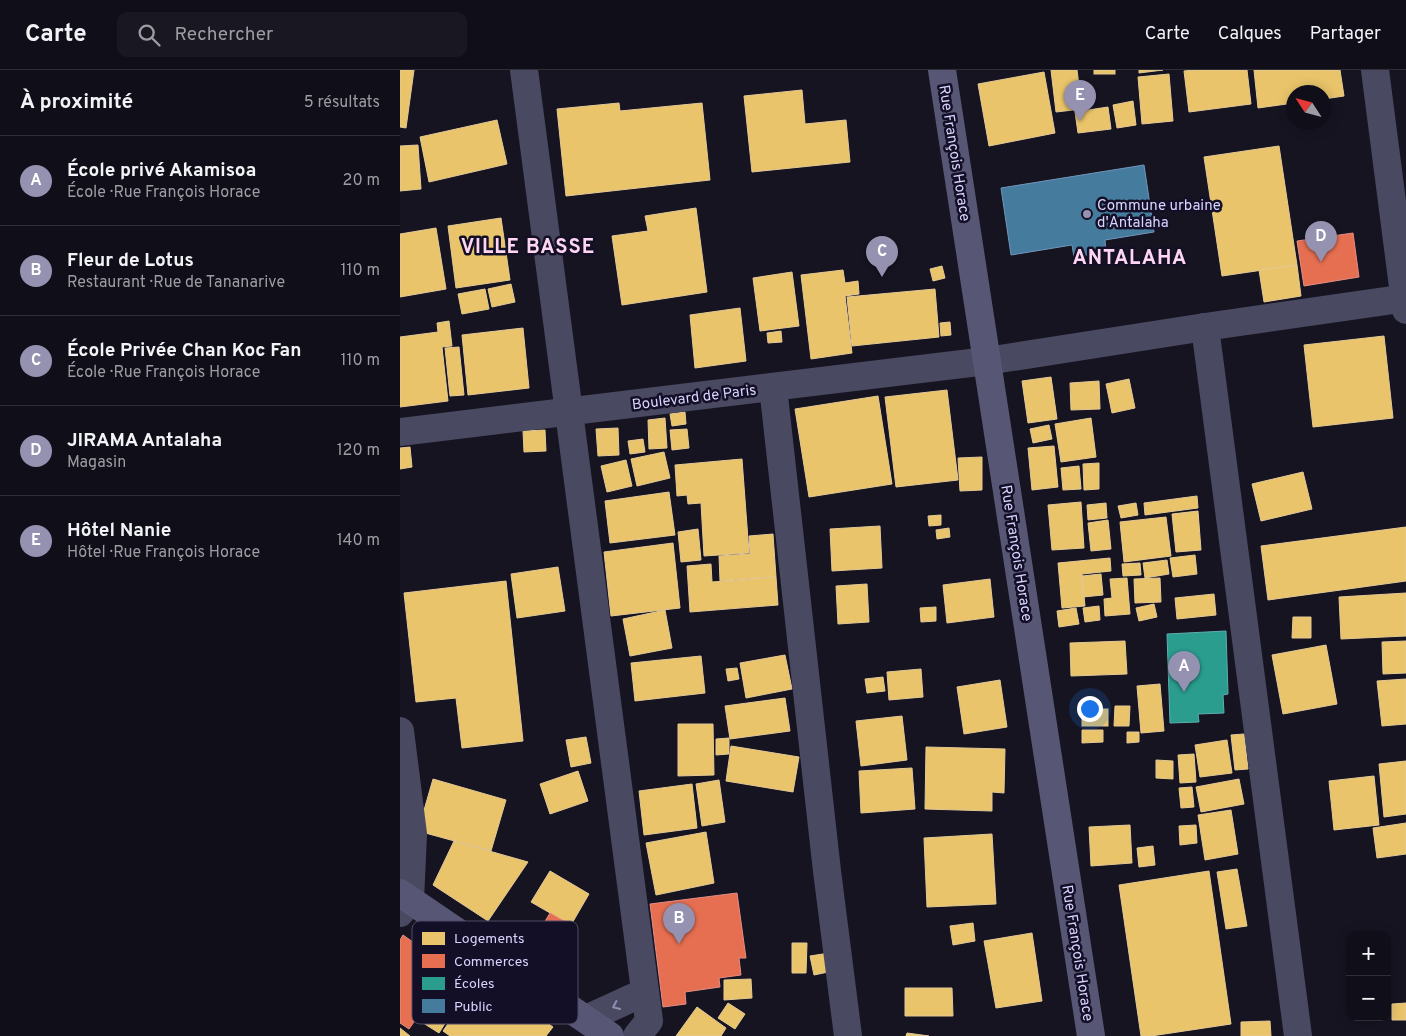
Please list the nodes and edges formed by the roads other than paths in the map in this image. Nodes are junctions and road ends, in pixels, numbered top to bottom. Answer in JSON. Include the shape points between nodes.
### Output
{"nodes":[{"id":1,"x":524,"y":70,"type":"edge"},
{"id":2,"x":942,"y":70,"type":"edge"},
{"id":3,"x":1375,"y":70,"type":"edge"},
{"id":4,"x":1405,"y":302,"type":"edge"},
{"id":5,"x":1205,"y":327,"type":"junction"},
{"id":6,"x":987,"y":361,"type":"junction"},
{"id":7,"x":774,"y":387,"type":"junction"},
{"id":8,"x":569,"y":411,"type":"junction"},
{"id":9,"x":400,"y":432,"type":"edge"},
{"id":10,"x":400,"y":731,"type":"edge"},
{"id":11,"x":403,"y":902,"type":"edge"},
{"id":12,"x":432,"y":921,"type":"edge"},
{"id":13,"x":645,"y":992,"type":"junction"},
{"id":14,"x":578,"y":1015,"type":"edge"},
{"id":15,"x":586,"y":1020,"type":"junction"},
{"id":16,"x":610,"y":1036,"type":"edge"},
{"id":17,"x":637,"y":1036,"type":"edge"},
{"id":18,"x":848,"y":1036,"type":"edge"},
{"id":19,"x":1091,"y":1036,"type":"edge"},
{"id":20,"x":1298,"y":1036,"type":"edge"}],
"edges":[{"from":1,"to":8,"type":"street"},
{"from":2,"to":6,"type":"street","name":"Rue François Horace"},
{"from":3,"to":4,"type":"street"},
{"from":4,"to":5,"type":"street","name":"Boulevard de Paris"},
{"from":5,"to":6,"type":"street","name":"Boulevard de Paris"},
{"from":5,"to":20,"type":"street"},
{"from":6,"to":7,"type":"street","name":"Boulevard de Paris"},
{"from":6,"to":19,"type":"street","name":"Rue François Horace"},
{"from":7,"to":8,"type":"street","name":"Boulevard de Paris"},
{"from":7,"to":18,"type":"street"},
{"from":8,"to":9,"type":"street","name":"Boulevard de Paris"},
{"from":8,"to":13,"type":"street"},
{"from":10,"to":11,"type":"street","via":[[413,834]]},
{"from":11,"to":12,"type":"street"},
{"from":13,"to":15,"type":"street","one_way":true},
{"from":13,"to":17,"type":"street","via":[[649,1021]]},
{"from":14,"to":15,"type":"street"},
{"from":15,"to":16,"type":"street"}]}
